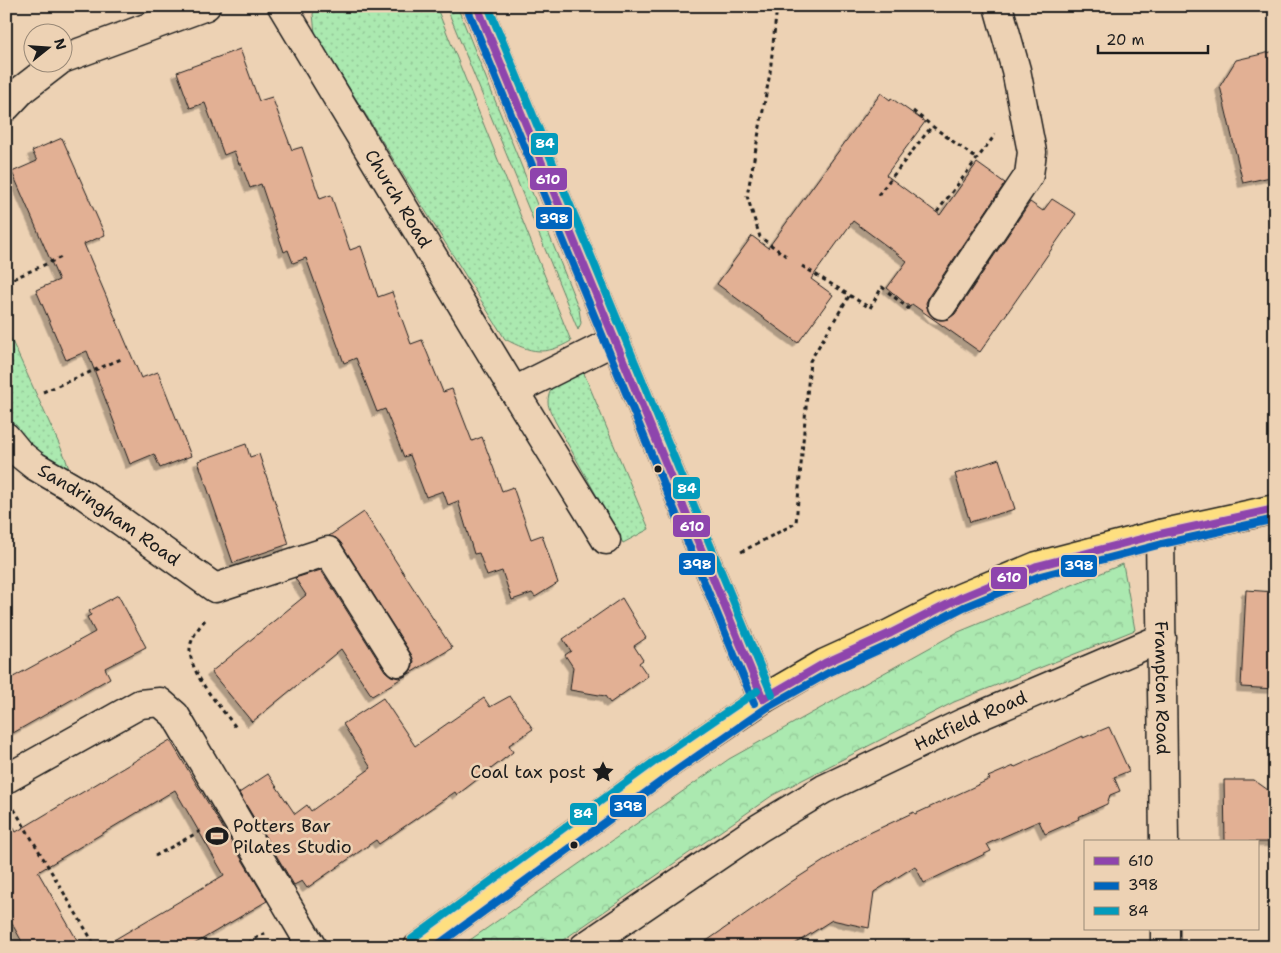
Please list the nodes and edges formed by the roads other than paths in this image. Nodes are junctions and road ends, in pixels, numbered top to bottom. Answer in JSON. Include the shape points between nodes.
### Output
{"nodes":[{"id":1,"x":206,"y":6,"type":"edge"},
{"id":2,"x":282,"y":6,"type":"edge"},
{"id":3,"x":477,"y":6,"type":"edge"},
{"id":4,"x":998,"y":6,"type":"edge"},
{"id":5,"x":168,"y":13,"type":"edge"},
{"id":6,"x":72,"y":55,"type":"edge"},
{"id":7,"x":45,"y":72,"type":"edge"},
{"id":8,"x":6,"y":107,"type":"edge"},
{"id":9,"x":942,"y":305,"type":"road end"},
{"id":10,"x":614,"y":341,"type":"junction"},
{"id":11,"x":514,"y":391,"type":"junction"},
{"id":12,"x":6,"y":437,"type":"edge"},
{"id":13,"x":1275,"y":509,"type":"edge"},
{"id":14,"x":1160,"y":534,"type":"junction"},
{"id":15,"x":606,"y":540,"type":"dead end"},
{"id":16,"x":1162,"y":638,"type":"junction"},
{"id":17,"x":398,"y":662,"type":"dead end"},
{"id":18,"x":763,"y":699,"type":"junction"},
{"id":19,"x":9,"y":792,"type":"edge"},
{"id":20,"x":1164,"y":840,"type":"edge"},
{"id":21,"x":1165,"y":930,"type":"edge"},
{"id":22,"x":312,"y":947,"type":"edge"},
{"id":23,"x":418,"y":947,"type":"edge"},
{"id":24,"x":584,"y":947,"type":"edge"},
{"id":25,"x":1165,"y":947,"type":"edge"}],
"edges":[{"from":1,"to":5,"type":"street"},
{"from":2,"to":11,"type":"street","name":"Church Road"},
{"from":3,"to":10,"type":"street"},
{"from":4,"to":9,"type":"street","via":[[1016,70],[1032,152],[1028,175]]},
{"from":5,"to":6,"type":"street"},
{"from":7,"to":8,"type":"street"},
{"from":10,"to":11,"type":"street"},
{"from":10,"to":18,"type":"street"},
{"from":11,"to":15,"type":"street","name":"Church Road"},
{"from":12,"to":17,"type":"street","name":"Sandringham Road","via":[[35,466],[83,494],[215,588],[328,551]]},
{"from":13,"to":14,"type":"main road"},
{"from":14,"to":16,"type":"street","name":"Frampton Road"},
{"from":14,"to":18,"type":"main road","via":[[1037,566],[960,598],[825,662]]},
{"from":16,"to":20,"type":"street","name":"Frampton Road"},
{"from":16,"to":24,"type":"street","name":"Hatfield Road","via":[[963,723],[824,789],[759,828]]},
{"from":18,"to":23,"type":"main road","via":[[664,766]]},
{"from":19,"to":22,"type":"street","via":[[140,704],[160,702],[175,715]]},
{"from":21,"to":25,"type":"street"}]}
